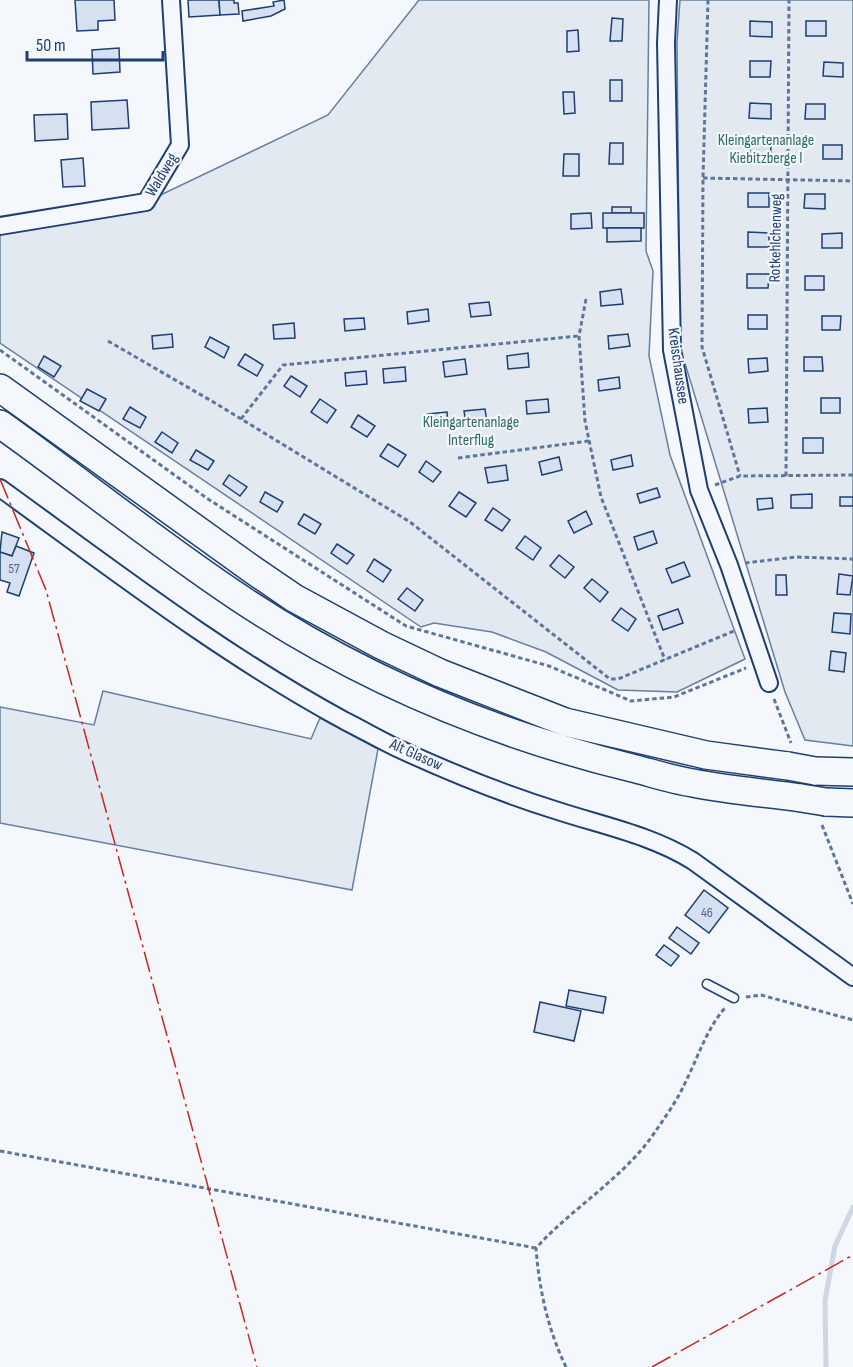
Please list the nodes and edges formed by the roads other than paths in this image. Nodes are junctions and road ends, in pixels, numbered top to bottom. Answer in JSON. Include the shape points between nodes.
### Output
{"nodes":[{"id":1,"x":171,"y":0,"type":"edge"},
{"id":2,"x":668,"y":0,"type":"edge"},
{"id":3,"x":0,"y":226,"type":"edge"},
{"id":4,"x":0,"y":388,"type":"edge"},
{"id":5,"x":0,"y":424,"type":"edge"},
{"id":6,"x":0,"y":488,"type":"edge"},
{"id":7,"x":769,"y":683,"type":"dead end"},
{"id":8,"x":853,"y":772,"type":"edge"},
{"id":9,"x":853,"y":803,"type":"edge"},
{"id":10,"x":853,"y":977,"type":"edge"},
{"id":11,"x":707,"y":984,"type":"dead end"},
{"id":12,"x":734,"y":998,"type":"road end"}],
"edges":[{"from":1,"to":3,"type":"street","name":"Waldweg","via":[[180,145],[146,202]]},
{"from":2,"to":7,"type":"street","name":"Kreischaussee","via":[[672,350],[699,490]]},
{"from":4,"to":8,"type":"highway","bridge":true,"via":[[294,598],[440,673],[565,722],[706,755],[815,771]]},
{"from":5,"to":9,"type":"highway","via":[[240,598],[383,679],[517,735],[596,760],[693,783]]},
{"from":6,"to":10,"type":"street","name":"Alt Glasow","via":[[179,618],[293,693],[447,770],[673,849]]},
{"from":11,"to":12,"type":"lane"}]}
